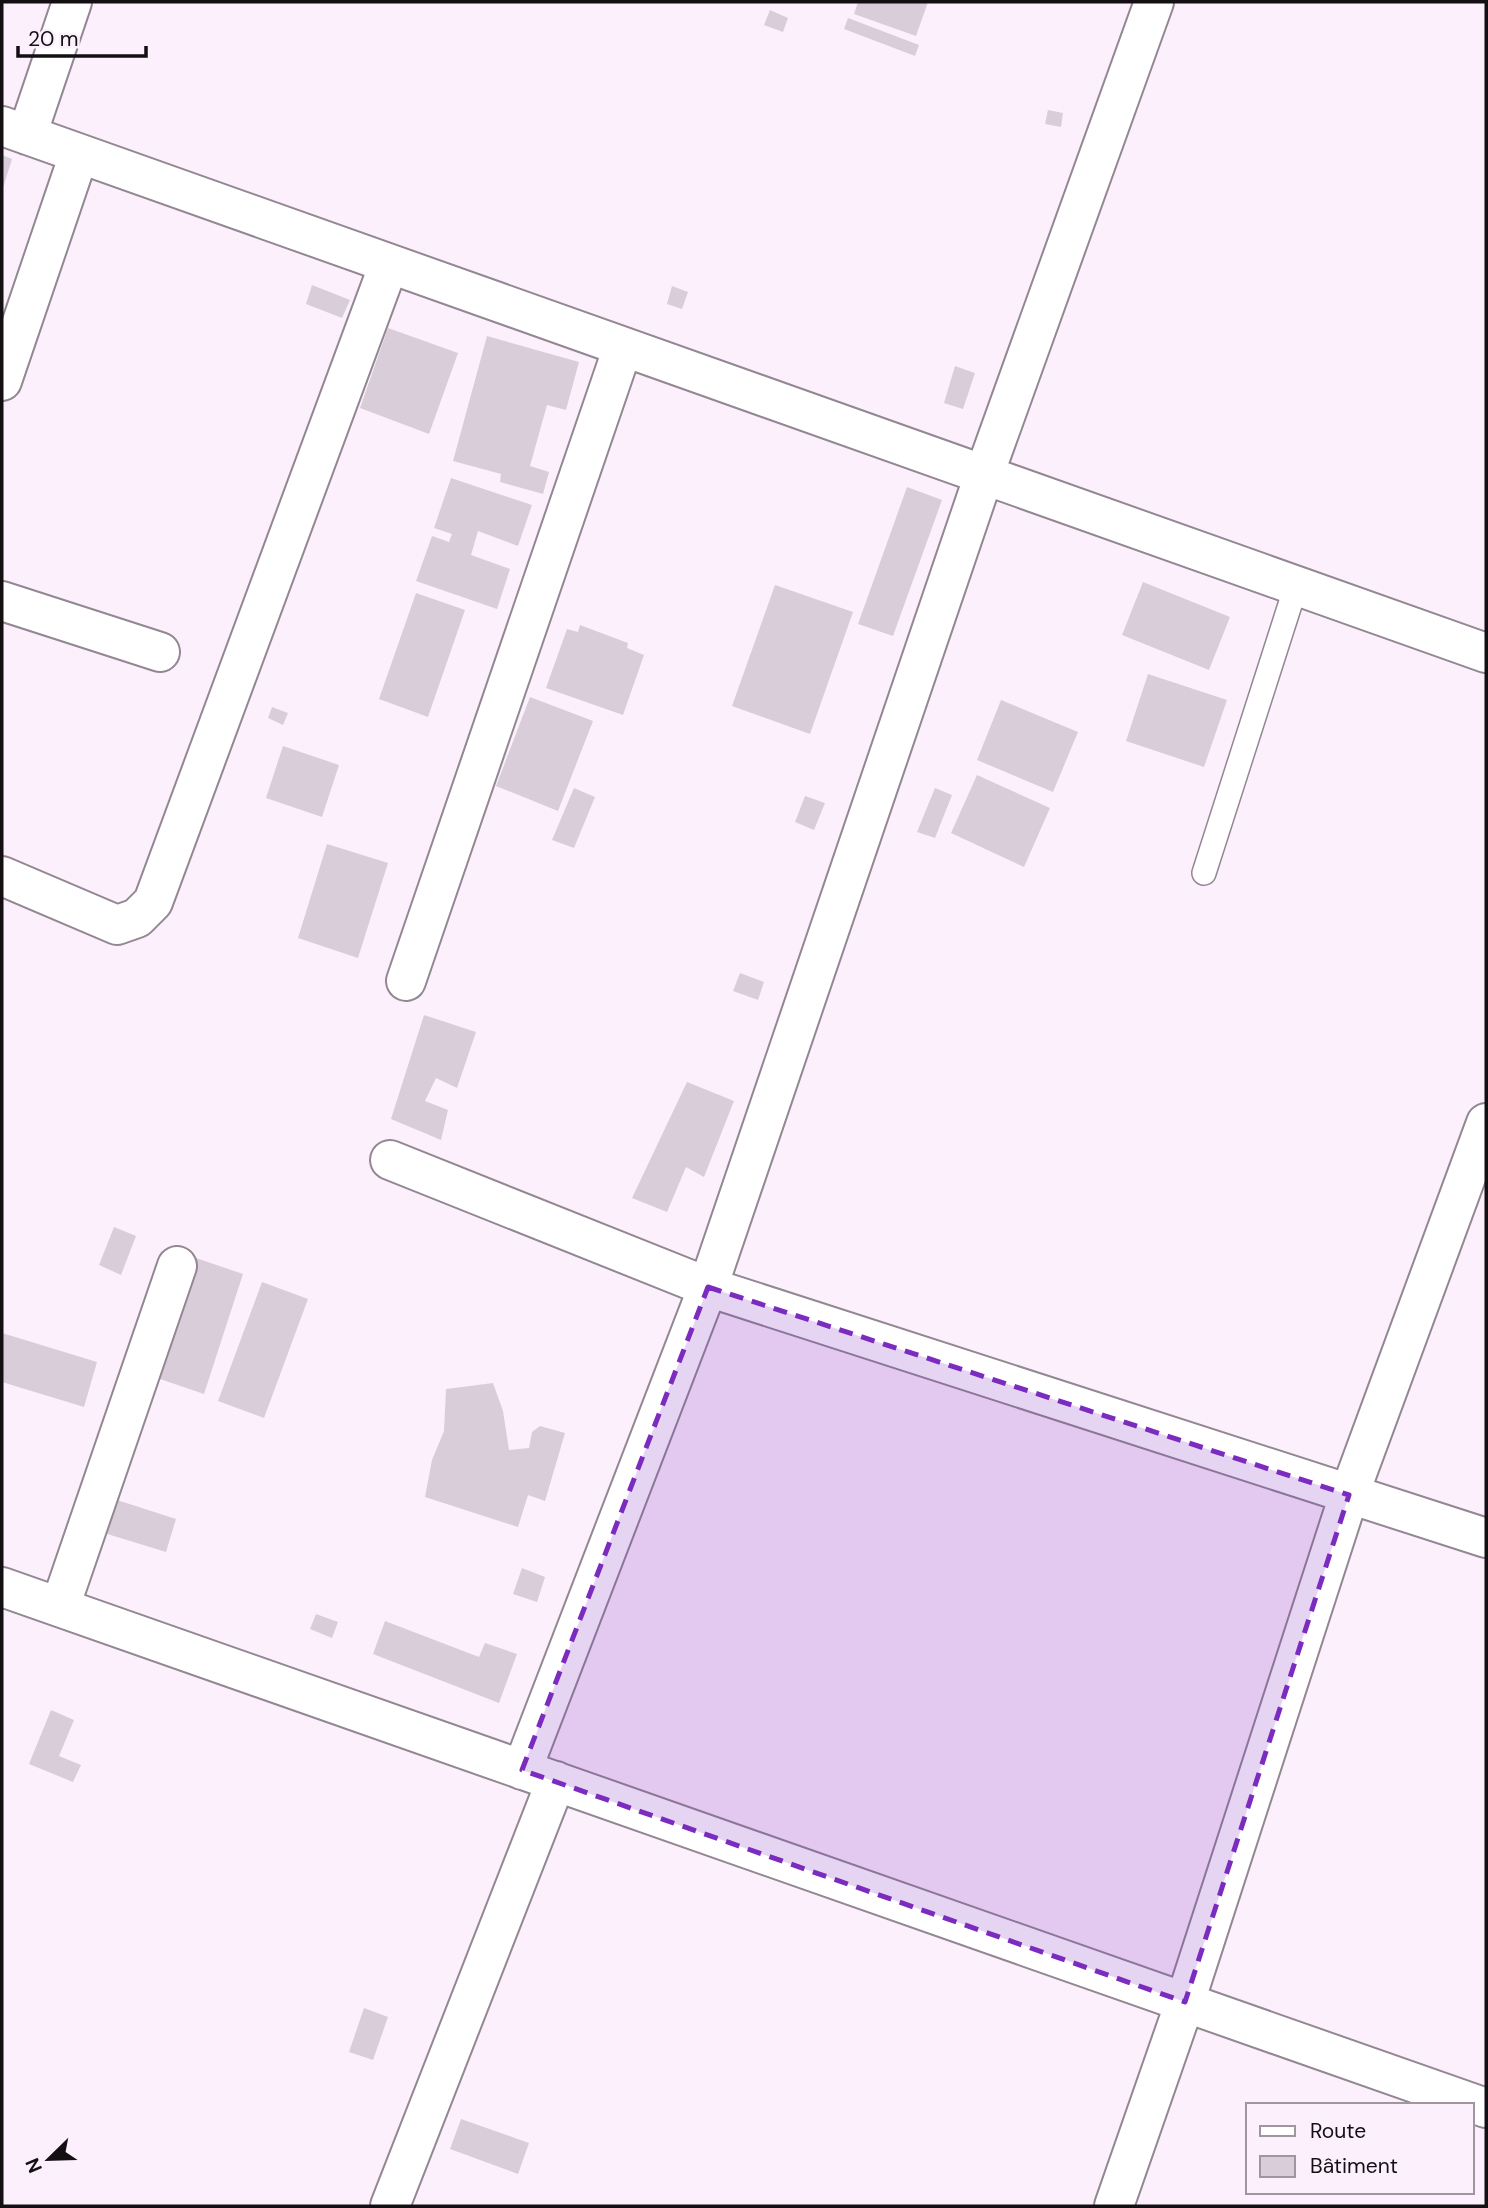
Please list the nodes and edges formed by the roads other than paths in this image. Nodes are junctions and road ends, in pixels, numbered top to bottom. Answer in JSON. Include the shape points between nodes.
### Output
{"nodes":[{"id":1,"x":72,"y":2,"type":"edge"},
{"id":2,"x":1154,"y":2,"type":"edge"},
{"id":3,"x":14,"y":131,"type":"edge"},
{"id":4,"x":79,"y":154,"type":"junction"},
{"id":5,"x":389,"y":264,"type":"junction"},
{"id":6,"x":623,"y":347,"type":"junction"},
{"id":7,"x":2,"y":381,"type":"edge"},
{"id":8,"x":984,"y":475,"type":"junction"},
{"id":9,"x":1296,"y":586,"type":"junction"},
{"id":10,"x":2,"y":601,"type":"edge"},
{"id":11,"x":160,"y":652,"type":"dead end"},
{"id":12,"x":1486,"y":653,"type":"edge"},
{"id":13,"x":1204,"y":873,"type":"dead end"},
{"id":14,"x":2,"y":876,"type":"edge"},
{"id":15,"x":406,"y":981,"type":"dead end"},
{"id":16,"x":1486,"y":1123,"type":"edge"},
{"id":17,"x":390,"y":1160,"type":"dead end"},
{"id":18,"x":177,"y":1266,"type":"dead end"},
{"id":19,"x":708,"y":1287,"type":"junction"},
{"id":20,"x":1349,"y":1495,"type":"junction"},
{"id":21,"x":1486,"y":1538,"type":"edge"},
{"id":22,"x":2,"y":1587,"type":"edge"},
{"id":23,"x":60,"y":1607,"type":"junction"},
{"id":24,"x":539,"y":1775,"type":"junction"},
{"id":25,"x":1185,"y":2002,"type":"junction"},
{"id":26,"x":1472,"y":2103,"type":"edge"},
{"id":27,"x":390,"y":2206,"type":"edge"},
{"id":28,"x":1114,"y":2206,"type":"edge"}],
"edges":[{"from":1,"to":3,"type":"street"},
{"from":2,"to":8,"type":"street"},
{"from":3,"to":4,"type":"street"},
{"from":4,"to":5,"type":"street"},
{"from":4,"to":7,"type":"street"},
{"from":5,"to":6,"type":"street"},
{"from":5,"to":14,"type":"street","via":[[153,902],[137,918],[117,925]]},
{"from":6,"to":8,"type":"street"},
{"from":6,"to":15,"type":"street"},
{"from":8,"to":9,"type":"street"},
{"from":8,"to":19,"type":"street"},
{"from":9,"to":12,"type":"street"},
{"from":9,"to":13,"type":"lane"},
{"from":10,"to":11,"type":"street"},
{"from":16,"to":20,"type":"street"},
{"from":17,"to":19,"type":"street"},
{"from":18,"to":23,"type":"street"},
{"from":19,"to":20,"type":"street"},
{"from":19,"to":24,"type":"street"},
{"from":20,"to":21,"type":"street"},
{"from":20,"to":25,"type":"street"},
{"from":22,"to":23,"type":"street"},
{"from":23,"to":24,"type":"street"},
{"from":24,"to":25,"type":"street"},
{"from":24,"to":27,"type":"street"},
{"from":25,"to":26,"type":"street"},
{"from":25,"to":28,"type":"street"}]}
